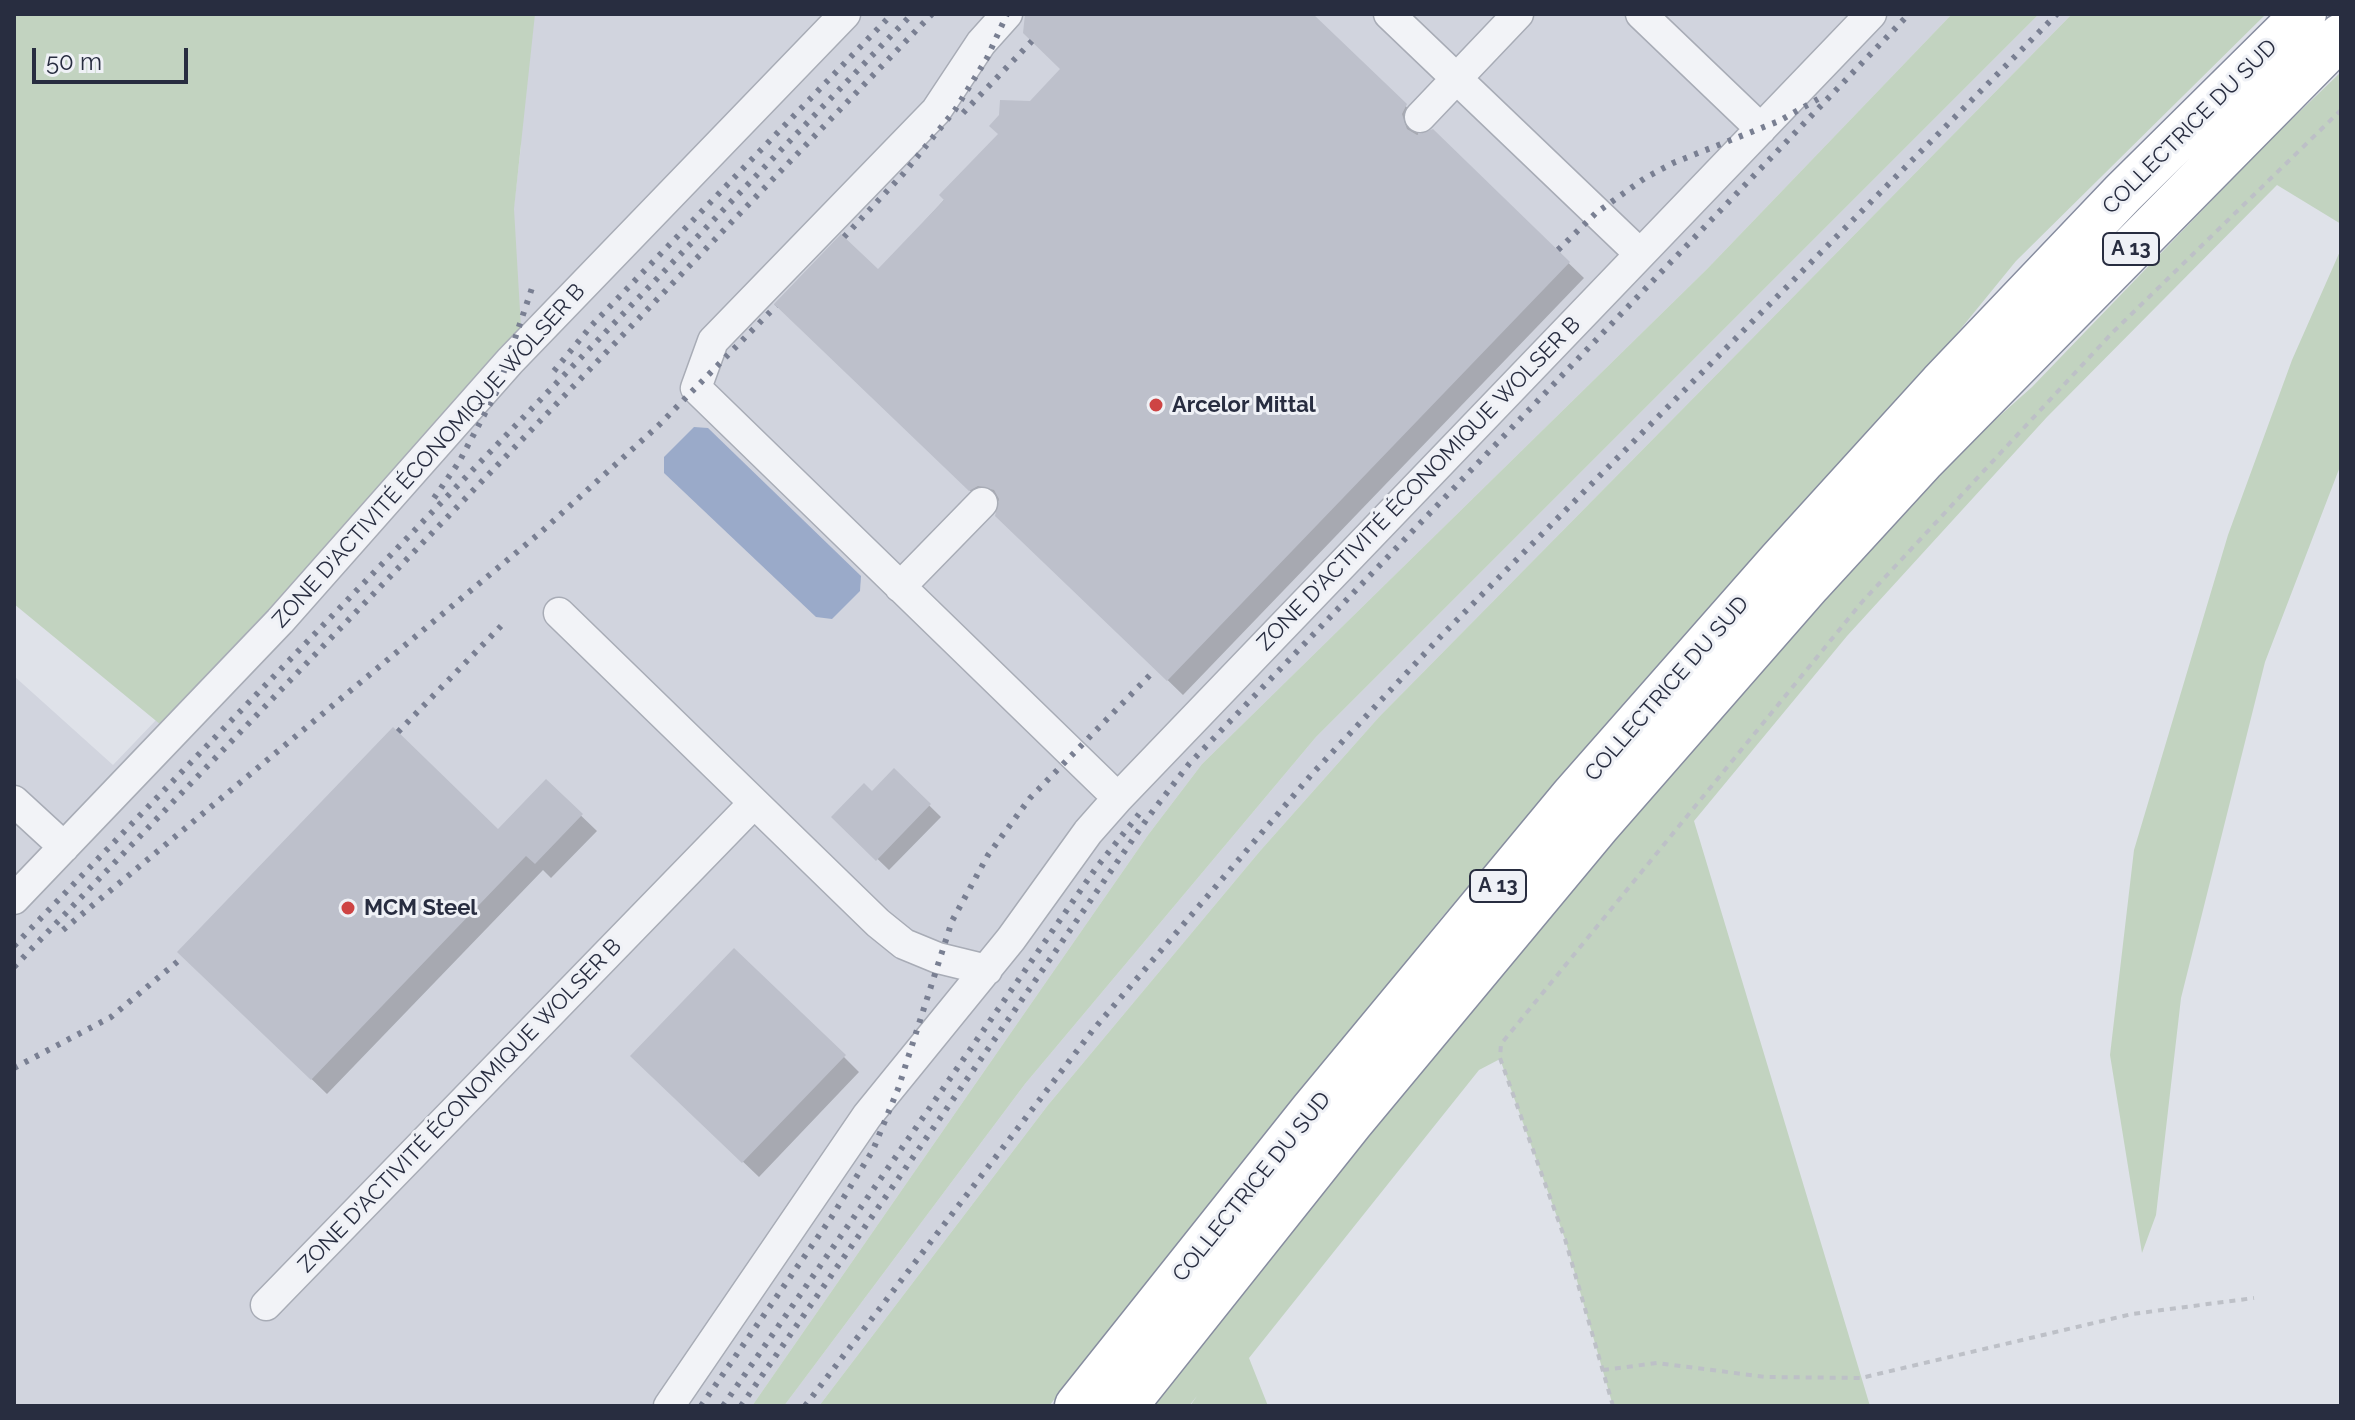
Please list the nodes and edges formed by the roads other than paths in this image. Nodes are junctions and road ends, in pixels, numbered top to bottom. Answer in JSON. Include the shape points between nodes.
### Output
{"nodes":[{"id":1,"x":845,"y":14,"type":"edge"},
{"id":2,"x":1007,"y":14,"type":"edge"},
{"id":3,"x":1389,"y":14,"type":"edge"},
{"id":4,"x":1518,"y":14,"type":"edge"},
{"id":5,"x":1641,"y":14,"type":"edge"},
{"id":6,"x":1871,"y":14,"type":"edge"},
{"id":7,"x":2304,"y":14,"type":"edge"},
{"id":8,"x":2341,"y":36,"type":"edge"},
{"id":9,"x":1457,"y":79,"type":"junction"},
{"id":10,"x":1420,"y":117,"type":"dead end"},
{"id":11,"x":1761,"y":129,"type":"junction"},
{"id":12,"x":1640,"y":254,"type":"junction"},
{"id":13,"x":982,"y":503,"type":"dead end"},
{"id":14,"x":900,"y":587,"type":"junction"},
{"id":15,"x":559,"y":613,"type":"dead end"},
{"id":16,"x":1118,"y":798,"type":"junction"},
{"id":17,"x":14,"y":801,"type":"edge"},
{"id":18,"x":754,"y":803,"type":"junction"},
{"id":19,"x":64,"y":847,"type":"junction"},
{"id":20,"x":14,"y":899,"type":"edge"},
{"id":21,"x":987,"y":970,"type":"junction"},
{"id":22,"x":266,"y":1305,"type":"dead end"},
{"id":23,"x":669,"y":1406,"type":"edge"},
{"id":24,"x":1077,"y":1406,"type":"edge"},
{"id":25,"x":1125,"y":1406,"type":"edge"}],
"edges":[{"from":1,"to":19,"type":"street","name":"ZONE D'ACTIVITÉ ÉCONOMIQUE WOLSER B","via":[[510,361],[280,621]]},
{"from":2,"to":14,"type":"street","via":[[936,111],[713,341],[696,388]]},
{"from":3,"to":9,"type":"street"},
{"from":4,"to":9,"type":"street"},
{"from":5,"to":11,"type":"street"},
{"from":6,"to":11,"type":"street","name":"ZONE D'ACTIVITÉ ÉCONOMIQUE WOLSER B"},
{"from":7,"to":24,"type":"highway","name":"COLLECTRICE DU SUD","number":"A 13","via":[[2102,215],[1780,561],[1553,820]]},
{"from":8,"to":25,"type":"highway","name":"COLLECTRICE DU SUD","number":"A 13","via":[[1922,461],[1809,584],[1589,836],[1351,1122]]},
{"from":9,"to":10,"type":"street"},
{"from":9,"to":12,"type":"street"},
{"from":11,"to":12,"type":"street","name":"ZONE D'ACTIVITÉ ÉCONOMIQUE WOLSER B"},
{"from":12,"to":16,"type":"street","name":"ZONE D'ACTIVITÉ ÉCONOMIQUE WOLSER B"},
{"from":13,"to":14,"type":"street"},
{"from":14,"to":16,"type":"street"},
{"from":15,"to":18,"type":"street"},
{"from":16,"to":21,"type":"street","name":"ZONE D'ACTIVITÉ ÉCONOMIQUE WOLSER B"},
{"from":17,"to":19,"type":"street"},
{"from":18,"to":21,"type":"street","via":[[904,944]]},
{"from":18,"to":22,"type":"street","name":"ZONE D'ACTIVITÉ ÉCONOMIQUE WOLSER B"},
{"from":19,"to":20,"type":"street","name":"ZONE D'ACTIVITÉ ÉCONOMIQUE WOLSER B"},
{"from":21,"to":23,"type":"street","name":"ZONE D'ACTIVITÉ ÉCONOMIQUE WOLSER B","via":[[867,1116]]}]}
